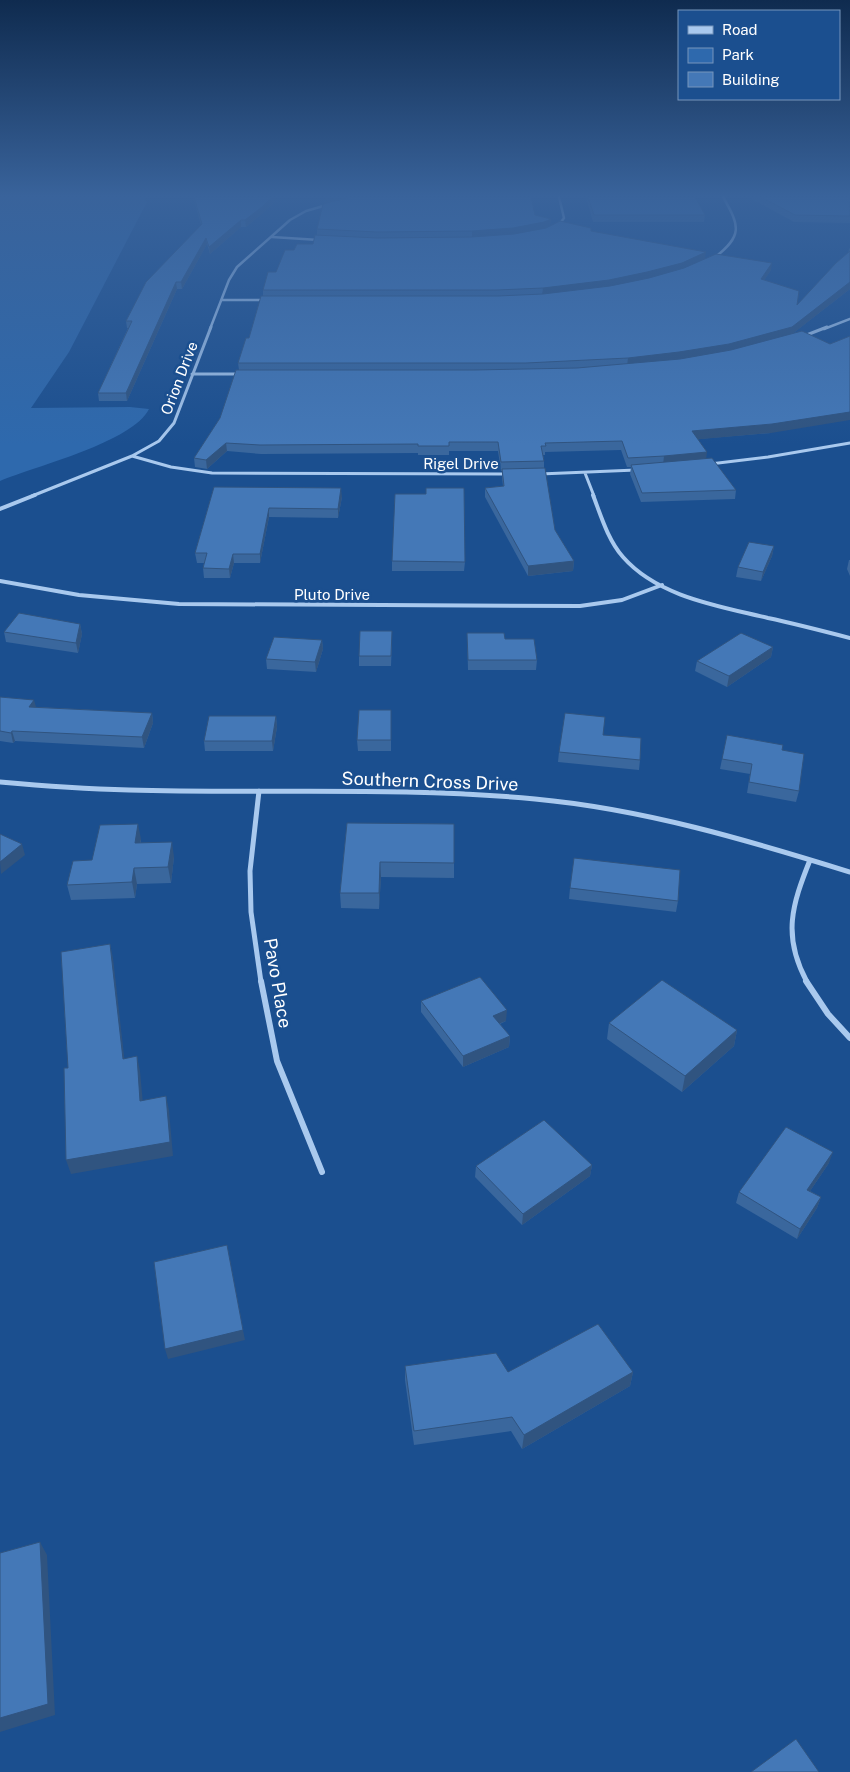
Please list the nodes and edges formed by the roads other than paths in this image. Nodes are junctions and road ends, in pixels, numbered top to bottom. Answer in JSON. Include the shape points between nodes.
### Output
{"nodes":[{"id":1,"x":229,"y":280,"type":"edge"},
{"id":2,"x":222,"y":300,"type":"junction"},
{"id":3,"x":271,"y":300,"type":"edge"},
{"id":4,"x":850,"y":319,"type":"edge"},
{"id":5,"x":800,"y":338,"type":"edge"},
{"id":6,"x":192,"y":374,"type":"junction"},
{"id":7,"x":241,"y":374,"type":"edge"},
{"id":8,"x":850,"y":443,"type":"edge"},
{"id":9,"x":132,"y":456,"type":"junction"},
{"id":10,"x":703,"y":465,"type":"edge"},
{"id":11,"x":636,"y":470,"type":"edge"},
{"id":12,"x":585,"y":473,"type":"junction"},
{"id":13,"x":507,"y":474,"type":"edge"},
{"id":14,"x":534,"y":474,"type":"edge"},
{"id":15,"x":0,"y":509,"type":"edge"},
{"id":16,"x":0,"y":581,"type":"edge"},
{"id":17,"x":662,"y":585,"type":"junction"},
{"id":18,"x":850,"y":638,"type":"edge"},
{"id":19,"x":0,"y":782,"type":"edge"},
{"id":20,"x":260,"y":791,"type":"junction"},
{"id":21,"x":810,"y":860,"type":"junction"},
{"id":22,"x":850,"y":872,"type":"edge"},
{"id":23,"x":850,"y":1038,"type":"edge"},
{"id":24,"x":322,"y":1172,"type":"dead end"}],
"edges":[{"from":1,"to":2,"type":"street","name":"Orion Drive"},
{"from":2,"to":3,"type":"street"},
{"from":2,"to":6,"type":"street","name":"Orion Drive"},
{"from":4,"to":5,"type":"street"},
{"from":6,"to":7,"type":"street"},
{"from":6,"to":9,"type":"street","name":"Orion Drive","via":[[168,433]]},
{"from":8,"to":10,"type":"street"},
{"from":9,"to":13,"type":"street","name":"Rigel Drive","via":[[171,467],[220,474]]},
{"from":9,"to":15,"type":"street","name":"Orion Drive"},
{"from":11,"to":12,"type":"street"},
{"from":12,"to":14,"type":"street"},
{"from":12,"to":17,"type":"street","via":[[615,546],[634,568]]},
{"from":16,"to":17,"type":"street","name":"Pluto Drive","via":[[95,597],[179,604],[580,606],[622,600]]},
{"from":17,"to":18,"type":"street","via":[[683,595]]},
{"from":19,"to":20,"type":"street","name":"Southern Cross Drive","via":[[82,788]]},
{"from":20,"to":21,"type":"street","name":"Southern Cross Drive","via":[[455,793],[575,804],[707,830]]},
{"from":20,"to":24,"type":"street","name":"Pavo Place","via":[[250,871],[257,960],[277,1061]]},
{"from":21,"to":22,"type":"street","name":"Southern Cross Drive"},
{"from":21,"to":23,"type":"street","via":[[795,900],[791,925],[793,949],[812,993]]}]}
